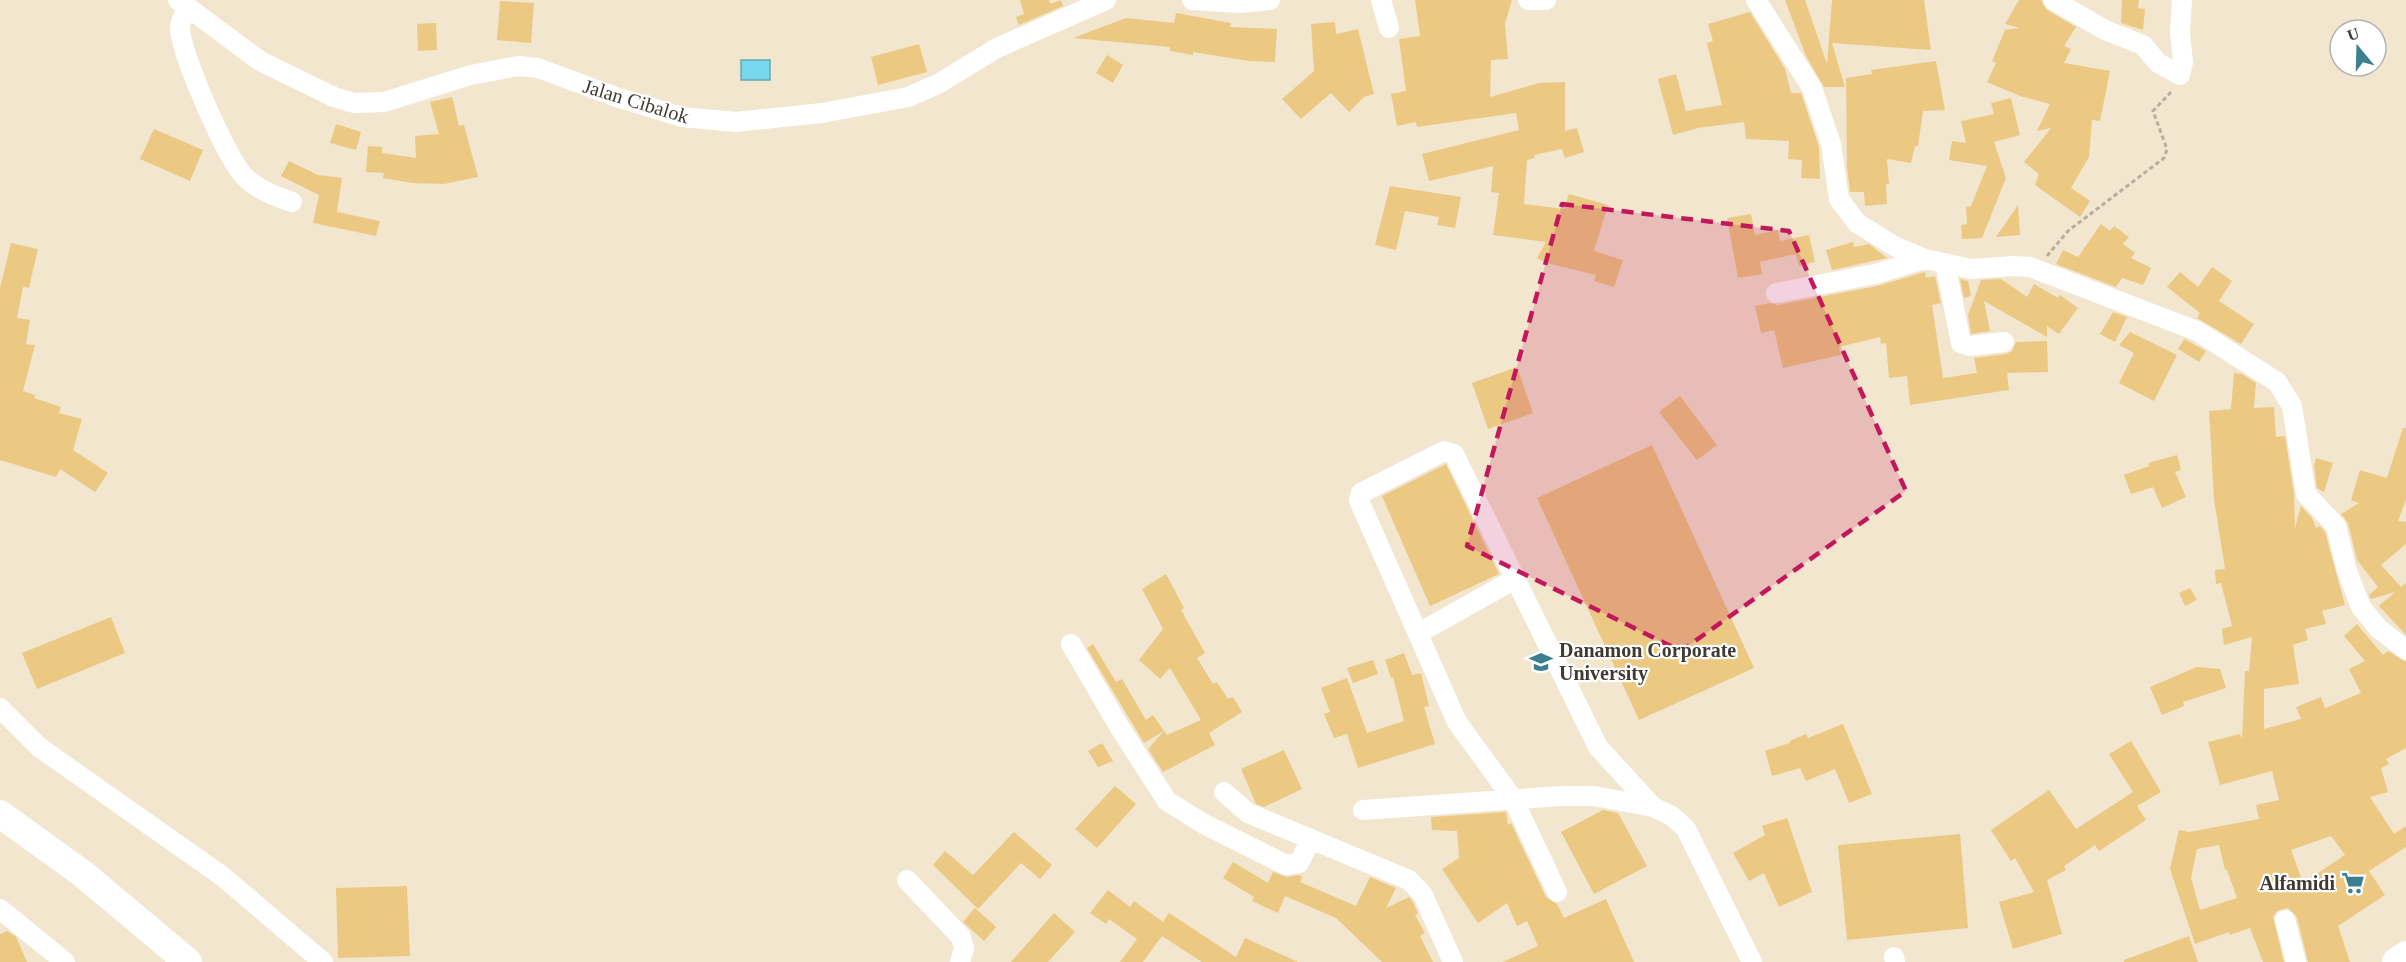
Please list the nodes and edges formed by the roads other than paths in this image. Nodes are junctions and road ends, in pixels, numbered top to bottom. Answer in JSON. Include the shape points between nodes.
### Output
{"nodes":[{"id":1,"x":1106,"y":0,"type":"edge"},
{"id":2,"x":1192,"y":0,"type":"edge"},
{"id":3,"x":1270,"y":0,"type":"edge"},
{"id":4,"x":1381,"y":0,"type":"edge"},
{"id":5,"x":1528,"y":0,"type":"edge"},
{"id":6,"x":1546,"y":0,"type":"edge"},
{"id":7,"x":1756,"y":0,"type":"edge"},
{"id":8,"x":2053,"y":0,"type":"edge"},
{"id":9,"x":2182,"y":0,"type":"edge"},
{"id":10,"x":183,"y":3,"type":"edge"},
{"id":11,"x":1081,"y":6,"type":"edge"},
{"id":12,"x":1389,"y":28,"type":"dead end"},
{"id":13,"x":292,"y":202,"type":"dead end"},
{"id":14,"x":1925,"y":258,"type":"junction"},
{"id":15,"x":1945,"y":263,"type":"junction"},
{"id":16,"x":1776,"y":293,"type":"dead end"},
{"id":17,"x":2004,"y":342,"type":"dead end"},
{"id":18,"x":1515,"y":579,"type":"junction"},
{"id":19,"x":1419,"y":633,"type":"junction"},
{"id":20,"x":1071,"y":644,"type":"dead end"},
{"id":21,"x":2406,"y":650,"type":"edge"},
{"id":22,"x":0,"y":708,"type":"edge"},
{"id":23,"x":1224,"y":792,"type":"dead end"},
{"id":24,"x":1513,"y":799,"type":"junction"},
{"id":25,"x":1653,"y":807,"type":"junction"},
{"id":26,"x":1363,"y":810,"type":"dead end"},
{"id":27,"x":0,"y":814,"type":"edge"},
{"id":28,"x":1311,"y":839,"type":"junction"},
{"id":29,"x":907,"y":880,"type":"dead end"},
{"id":30,"x":1557,"y":892,"type":"dead end"},
{"id":31,"x":0,"y":909,"type":"edge"},
{"id":32,"x":2285,"y":921,"type":"dead end"},
{"id":33,"x":2406,"y":955,"type":"edge"},
{"id":34,"x":65,"y":962,"type":"edge"},
{"id":35,"x":188,"y":962,"type":"edge"},
{"id":36,"x":323,"y":962,"type":"edge"},
{"id":37,"x":960,"y":962,"type":"edge"},
{"id":38,"x":1453,"y":962,"type":"edge"},
{"id":39,"x":1752,"y":962,"type":"edge"},
{"id":40,"x":2296,"y":962,"type":"edge"},
{"id":41,"x":2396,"y":962,"type":"edge"}],
"edges":[{"from":1,"to":11,"type":"street","name":"Jalan Cibalok"},
{"from":2,"to":3,"type":"street"},
{"from":4,"to":12,"type":"street"},
{"from":5,"to":6,"type":"street"},
{"from":7,"to":14,"type":"street","via":[[1815,95],[1831,144],[1843,208],[1865,229]]},
{"from":8,"to":9,"type":"street","via":[[2105,30],[2144,45],[2158,63],[2180,75]]},
{"from":10,"to":11,"type":"street","name":"Jalan Cibalok","via":[[260,61],[354,103],[384,102],[487,70],[528,66],[682,117],[736,122],[822,113],[908,96],[938,84],[997,48]]},
{"from":10,"to":13,"type":"street","via":[[182,40],[236,167],[259,189]]},
{"from":14,"to":15,"type":"street"},
{"from":14,"to":16,"type":"street","via":[[1875,274]]},
{"from":15,"to":17,"type":"street","via":[[1961,343],[1969,346]]},
{"from":15,"to":21,"type":"street","via":[[1971,269],[2013,266],[2038,270],[2197,331],[2277,382],[2293,412],[2306,494],[2336,526],[2361,607],[2378,628]]},
{"from":18,"to":19,"type":"street"},
{"from":18,"to":19,"type":"street","via":[[1466,477],[1449,451],[1364,491],[1359,498],[1361,506]]},
{"from":18,"to":25,"type":"street","via":[[1598,747]]},
{"from":19,"to":24,"type":"street","via":[[1457,722]]},
{"from":20,"to":28,"type":"street","via":[[1167,801],[1286,865],[1299,863]]},
{"from":22,"to":36,"type":"street","via":[[39,747],[222,876]]},
{"from":23,"to":28,"type":"street","via":[[1248,813]]},
{"from":24,"to":25,"type":"street","via":[[1594,796]]},
{"from":24,"to":26,"type":"street"},
{"from":24,"to":30,"type":"street"},
{"from":25,"to":39,"type":"street","via":[[1672,816],[1686,829]]},
{"from":27,"to":35,"type":"highway","via":[[83,874]]},
{"from":28,"to":38,"type":"street","via":[[1413,883],[1434,915]]},
{"from":29,"to":37,"type":"street","via":[[961,938],[964,950]]},
{"from":31,"to":34,"type":"street"},
{"from":32,"to":40,"type":"street"},
{"from":33,"to":41,"type":"highway"}]}
